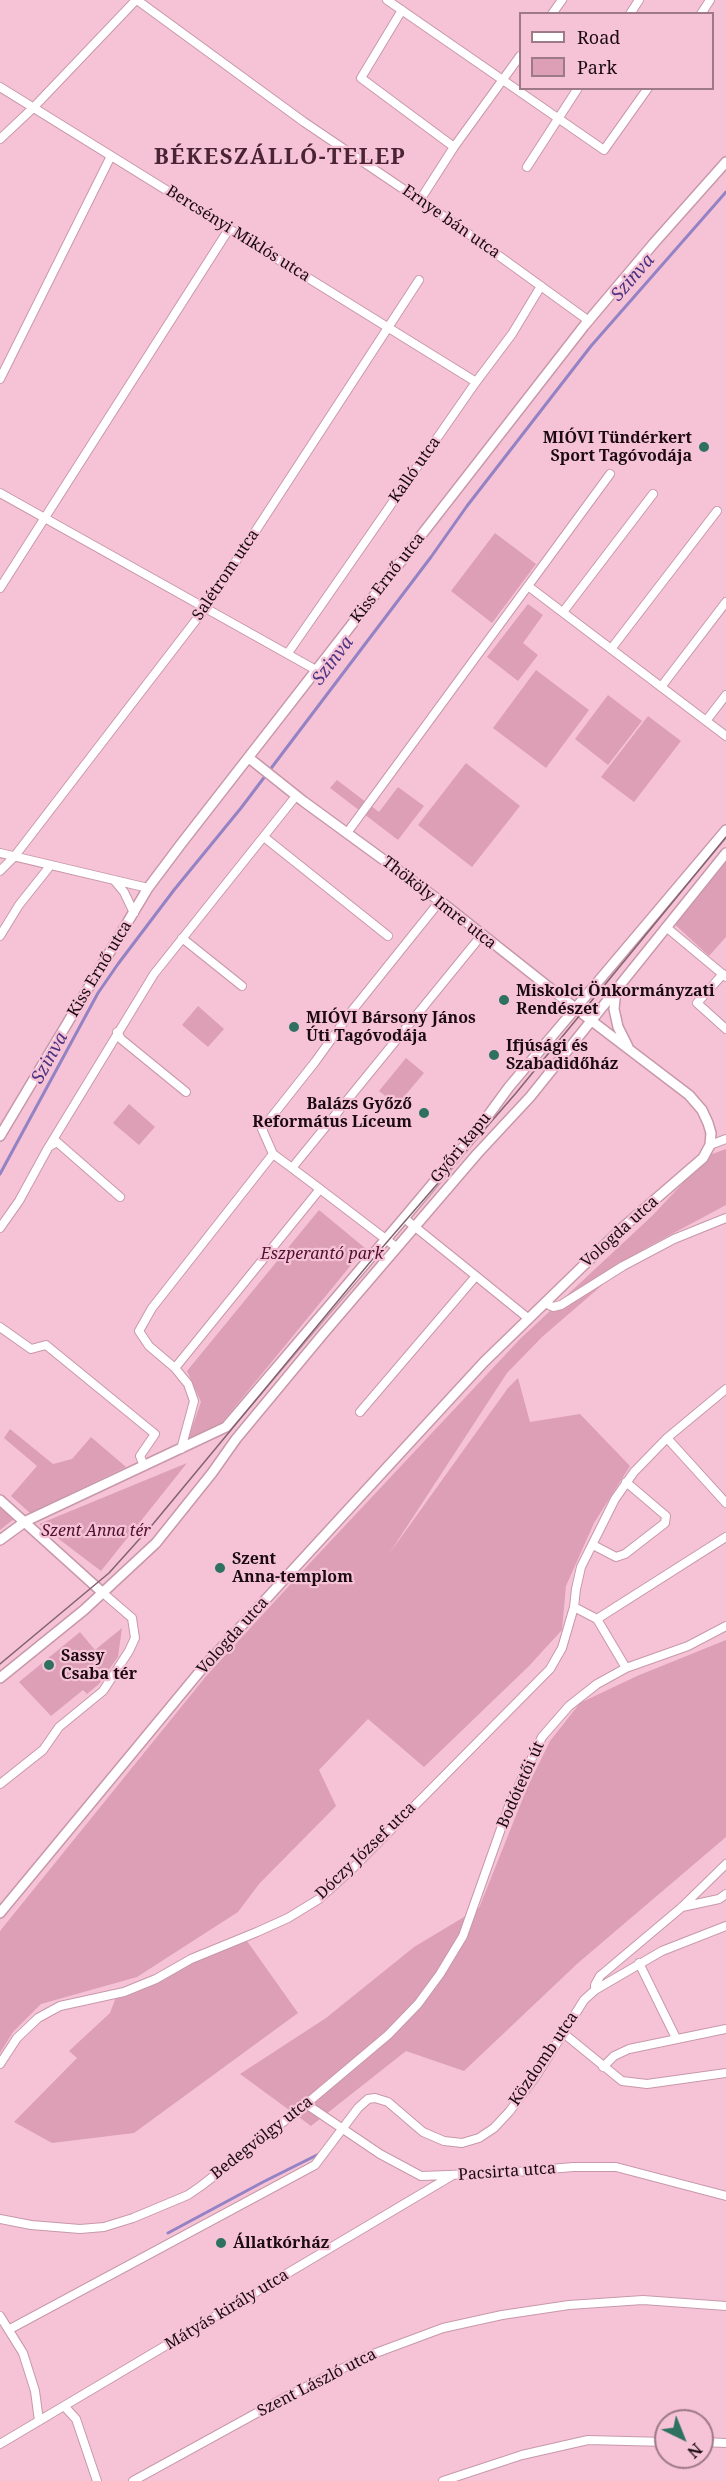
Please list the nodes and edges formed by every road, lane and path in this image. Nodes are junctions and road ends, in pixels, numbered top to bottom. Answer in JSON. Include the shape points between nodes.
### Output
{"nodes":[{"id":1,"x":137,"y":0,"type":"edge"},
{"id":2,"x":387,"y":0,"type":"edge"},
{"id":3,"x":402,"y":10,"type":"junction"},
{"id":4,"x":519,"y":57,"type":"edge"},
{"id":5,"x":502,"y":80,"type":"junction"},
{"id":6,"x":0,"y":87,"type":"edge"},
{"id":7,"x":577,"y":90,"type":"edge"},
{"id":8,"x":647,"y":90,"type":"edge"},
{"id":9,"x":33,"y":108,"type":"junction"},
{"id":10,"x":558,"y":119,"type":"junction"},
{"id":11,"x":0,"y":139,"type":"edge"},
{"id":12,"x":454,"y":147,"type":"junction"},
{"id":13,"x":111,"y":156,"type":"junction"},
{"id":14,"x":726,"y":162,"type":"edge"},
{"id":15,"x":527,"y":167,"type":"dead end"},
{"id":16,"x":420,"y":200,"type":"junction"},
{"id":17,"x":229,"y":229,"type":"junction"},
{"id":18,"x":418,"y":280,"type":"dead end"},
{"id":19,"x":541,"y":286,"type":"junction"},
{"id":20,"x":589,"y":321,"type":"junction"},
{"id":21,"x":388,"y":327,"type":"junction"},
{"id":22,"x":3,"y":365,"type":"edge"},
{"id":23,"x":0,"y":379,"type":"edge"},
{"id":24,"x":476,"y":382,"type":"junction"},
{"id":25,"x":609,"y":474,"type":"dead end"},
{"id":26,"x":0,"y":493,"type":"edge"},
{"id":27,"x":653,"y":494,"type":"dead end"},
{"id":28,"x":717,"y":511,"type":"dead end"},
{"id":29,"x":45,"y":518,"type":"junction"},
{"id":30,"x":528,"y":586,"type":"junction"},
{"id":31,"x":0,"y":588,"type":"edge"},
{"id":32,"x":726,"y":602,"type":"edge"},
{"id":33,"x":206,"y":607,"type":"junction"},
{"id":34,"x":563,"y":612,"type":"junction"},
{"id":35,"x":611,"y":649,"type":"junction"},
{"id":36,"x":288,"y":653,"type":"junction"},
{"id":37,"x":316,"y":670,"type":"junction"},
{"id":38,"x":661,"y":687,"type":"junction"},
{"id":39,"x":726,"y":695,"type":"edge"},
{"id":40,"x":706,"y":721,"type":"junction"},
{"id":41,"x":726,"y":736,"type":"edge"},
{"id":42,"x":249,"y":758,"type":"junction"},
{"id":43,"x":296,"y":796,"type":"junction"},
{"id":44,"x":726,"y":830,"type":"edge"},
{"id":45,"x":347,"y":833,"type":"junction"},
{"id":46,"x":264,"y":837,"type":"junction"},
{"id":47,"x":0,"y":853,"type":"edge"},
{"id":48,"x":726,"y":853,"type":"edge"},
{"id":49,"x":14,"y":857,"type":"junction"},
{"id":50,"x":50,"y":866,"type":"junction"},
{"id":51,"x":0,"y":871,"type":"edge"},
{"id":52,"x":114,"y":880,"type":"junction"},
{"id":53,"x":148,"y":888,"type":"junction"},
{"id":54,"x":440,"y":901,"type":"junction"},
{"id":55,"x":134,"y":913,"type":"junction"},
{"id":56,"x":666,"y":927,"type":"junction"},
{"id":57,"x":0,"y":936,"type":"edge"},
{"id":58,"x":388,"y":936,"type":"dead end"},
{"id":59,"x":481,"y":936,"type":"junction"},
{"id":60,"x":182,"y":938,"type":"junction"},
{"id":61,"x":724,"y":976,"type":"edge"},
{"id":62,"x":242,"y":986,"type":"dead end"},
{"id":63,"x":616,"y":989,"type":"junction"},
{"id":64,"x":575,"y":1008,"type":"junction"},
{"id":65,"x":591,"y":1020,"type":"junction"},
{"id":66,"x":726,"y":1029,"type":"edge"},
{"id":67,"x":117,"y":1032,"type":"junction"},
{"id":68,"x":629,"y":1048,"type":"junction"},
{"id":69,"x":186,"y":1092,"type":"dead end"},
{"id":70,"x":0,"y":1136,"type":"edge"},
{"id":71,"x":726,"y":1139,"type":"edge"},
{"id":72,"x":710,"y":1145,"type":"junction"},
{"id":73,"x":48,"y":1148,"type":"junction"},
{"id":74,"x":273,"y":1154,"type":"junction"},
{"id":75,"x":292,"y":1168,"type":"junction"},
{"id":76,"x":320,"y":1189,"type":"junction"},
{"id":77,"x":120,"y":1197,"type":"dead end"},
{"id":78,"x":404,"y":1218,"type":"junction"},
{"id":79,"x":726,"y":1218,"type":"edge"},
{"id":80,"x":414,"y":1226,"type":"junction"},
{"id":81,"x":0,"y":1228,"type":"edge"},
{"id":82,"x":386,"y":1239,"type":"junction"},
{"id":83,"x":396,"y":1247,"type":"junction"},
{"id":84,"x":476,"y":1276,"type":"junction"},
{"id":85,"x":545,"y":1303,"type":"junction"},
{"id":86,"x":529,"y":1319,"type":"junction"},
{"id":87,"x":0,"y":1327,"type":"edge"},
{"id":88,"x":175,"y":1368,"type":"junction"},
{"id":89,"x":726,"y":1389,"type":"edge"},
{"id":90,"x":360,"y":1412,"type":"dead end"},
{"id":91,"x":667,"y":1438,"type":"junction"},
{"id":92,"x":181,"y":1449,"type":"junction"},
{"id":93,"x":144,"y":1466,"type":"junction"},
{"id":94,"x":627,"y":1482,"type":"junction"},
{"id":95,"x":0,"y":1500,"type":"edge"},
{"id":96,"x":726,"y":1503,"type":"edge"},
{"id":97,"x":26,"y":1521,"type":"junction"},
{"id":98,"x":726,"y":1537,"type":"edge"},
{"id":99,"x":0,"y":1540,"type":"edge"},
{"id":100,"x":593,"y":1545,"type":"junction"},
{"id":101,"x":103,"y":1593,"type":"junction"},
{"id":102,"x":574,"y":1606,"type":"junction"},
{"id":103,"x":597,"y":1619,"type":"junction"},
{"id":104,"x":726,"y":1626,"type":"edge"},
{"id":105,"x":626,"y":1668,"type":"junction"},
{"id":106,"x":0,"y":1678,"type":"edge"},
{"id":107,"x":0,"y":1784,"type":"edge"},
{"id":108,"x":726,"y":1864,"type":"edge"},
{"id":109,"x":726,"y":1894,"type":"edge"},
{"id":110,"x":682,"y":1907,"type":"junction"},
{"id":111,"x":0,"y":1913,"type":"edge"},
{"id":112,"x":726,"y":1926,"type":"edge"},
{"id":113,"x":463,"y":1936,"type":"joint"},
{"id":114,"x":639,"y":1963,"type":"junction"},
{"id":115,"x":595,"y":1990,"type":"junction"},
{"id":116,"x":726,"y":2029,"type":"edge"},
{"id":117,"x":562,"y":2032,"type":"junction"},
{"id":118,"x":676,"y":2038,"type":"junction"},
{"id":119,"x":0,"y":2064,"type":"edge"},
{"id":120,"x":603,"y":2067,"type":"junction"},
{"id":121,"x":726,"y":2073,"type":"edge"},
{"id":122,"x":306,"y":2104,"type":"junction"},
{"id":123,"x":342,"y":2128,"type":"junction"},
{"id":124,"x":453,"y":2175,"type":"junction"},
{"id":125,"x":726,"y":2196,"type":"edge"},
{"id":126,"x":0,"y":2219,"type":"edge"},
{"id":127,"x":726,"y":2306,"type":"edge"},
{"id":128,"x":0,"y":2316,"type":"edge"},
{"id":129,"x":10,"y":2329,"type":"junction"},
{"id":130,"x":65,"y":2407,"type":"junction"},
{"id":131,"x":39,"y":2421,"type":"junction"},
{"id":132,"x":654,"y":2442,"type":"edge"},
{"id":133,"x":0,"y":2444,"type":"edge"},
{"id":134,"x":97,"y":2481,"type":"edge"},
{"id":135,"x":133,"y":2481,"type":"edge"},
{"id":136,"x":443,"y":2481,"type":"edge"}],
"edges":[{"from":1,"to":9,"type":"street"},
{"from":1,"to":16,"type":"street","name":"Ernye bán utca","via":[[304,122]]},
{"from":2,"to":3,"type":"street"},
{"from":3,"to":5,"type":"street"},
{"from":3,"to":12,"type":"street","via":[[361,78]]},
{"from":4,"to":5,"type":"street"},
{"from":5,"to":10,"type":"street"},
{"from":5,"to":12,"type":"street"},
{"from":6,"to":9,"type":"street","name":"Bercsényi Miklós utca"},
{"from":7,"to":10,"type":"street"},
{"from":8,"to":10,"type":"street","via":[[604,150]]},
{"from":9,"to":11,"type":"street"},
{"from":9,"to":13,"type":"street","name":"Bercsényi Miklós utca"},
{"from":10,"to":15,"type":"street"},
{"from":12,"to":16,"type":"street"},
{"from":13,"to":17,"type":"street","name":"Bercsényi Miklós utca"},
{"from":13,"to":22,"type":"street"},
{"from":14,"to":20,"type":"street","name":"Kiss Ernő utca"},
{"from":16,"to":19,"type":"street","name":"Ernye bán utca"},
{"from":17,"to":21,"type":"street","name":"Bercsényi Miklós utca"},
{"from":17,"to":29,"type":"street"},
{"from":18,"to":21,"type":"street","name":"Salétrom utca"},
{"from":19,"to":20,"type":"street","name":"Ernye bán utca"},
{"from":19,"to":24,"type":"street","name":"Kalló utca"},
{"from":20,"to":37,"type":"street","name":"Kiss Ernő utca"},
{"from":21,"to":24,"type":"street","name":"Bercsényi Miklós utca"},
{"from":21,"to":33,"type":"street","name":"Salétrom utca"},
{"from":22,"to":23,"type":"street"},
{"from":24,"to":36,"type":"street","name":"Kalló utca"},
{"from":25,"to":30,"type":"street"},
{"from":26,"to":29,"type":"street"},
{"from":27,"to":34,"type":"street"},
{"from":28,"to":35,"type":"street"},
{"from":29,"to":31,"type":"street"},
{"from":29,"to":33,"type":"street"},
{"from":30,"to":34,"type":"street"},
{"from":30,"to":45,"type":"street"},
{"from":32,"to":38,"type":"street"},
{"from":33,"to":36,"type":"street"},
{"from":33,"to":49,"type":"street","name":"Salétrom utca"},
{"from":34,"to":35,"type":"street"},
{"from":35,"to":38,"type":"street"},
{"from":36,"to":37,"type":"street"},
{"from":37,"to":42,"type":"street","name":"Kiss Ernő utca"},
{"from":38,"to":40,"type":"street"},
{"from":39,"to":40,"type":"street"},
{"from":40,"to":41,"type":"street"},
{"from":42,"to":43,"type":"street","name":"Thököly Imre utca"},
{"from":42,"to":53,"type":"street","name":"Kiss Ernő utca"},
{"from":43,"to":45,"type":"street","name":"Thököly Imre utca"},
{"from":43,"to":46,"type":"street"},
{"from":44,"to":64,"type":"street","name":"Győri kapu"},
{"from":45,"to":54,"type":"street","name":"Thököly Imre utca"},
{"from":46,"to":58,"type":"street"},
{"from":46,"to":60,"type":"street"},
{"from":47,"to":49,"type":"street"},
{"from":48,"to":56,"type":"street","name":"Győri kapu"},
{"from":49,"to":50,"type":"street"},
{"from":49,"to":51,"type":"street","name":"Salétrom utca"},
{"from":50,"to":52,"type":"street"},
{"from":50,"to":57,"type":"street"},
{"from":52,"to":53,"type":"street"},
{"from":52,"to":55,"type":"street"},
{"from":53,"to":55,"type":"street","name":"Kiss Ernő utca"},
{"from":54,"to":59,"type":"street","name":"Thököly Imre utca"},
{"from":54,"to":74,"type":"street","via":[[262,1130]]},
{"from":55,"to":70,"type":"street","name":"Kiss Ernő utca"},
{"from":56,"to":61,"type":"street"},
{"from":56,"to":63,"type":"street","name":"Győri kapu"},
{"from":59,"to":64,"type":"street","name":"Thököly Imre utca"},
{"from":59,"to":75,"type":"street"},
{"from":60,"to":62,"type":"street"},
{"from":60,"to":67,"type":"street"},
{"from":61,"to":66,"type":"street","via":[[697,1003]]},
{"from":63,"to":65,"type":"street","name":"Győri kapu"},
{"from":63,"to":68,"type":"street","name":"Thököly Imre utca","via":[[614,1009]]},
{"from":64,"to":65,"type":"street","name":"Thököly Imre utca"},
{"from":64,"to":78,"type":"street","name":"Győri kapu"},
{"from":65,"to":68,"type":"street","name":"Thököly Imre utca"},
{"from":65,"to":80,"type":"street","name":"Győri kapu","via":[[530,1097]]},
{"from":67,"to":69,"type":"street"},
{"from":67,"to":73,"type":"street"},
{"from":68,"to":72,"type":"street","name":"Thököly Imre utca","via":[[695,1102],[708,1123]]},
{"from":71,"to":72,"type":"street"},
{"from":72,"to":85,"type":"street","name":"Vologda utca","via":[[703,1158],[621,1229]]},
{"from":73,"to":77,"type":"street","via":[[57,1142]]},
{"from":73,"to":81,"type":"street"},
{"from":74,"to":75,"type":"street"},
{"from":74,"to":88,"type":"street","via":[[152,1308],[140,1331],[149,1346]]},
{"from":75,"to":76,"type":"street"},
{"from":76,"to":82,"type":"street"},
{"from":76,"to":88,"type":"street"},
{"from":78,"to":80,"type":"street"},
{"from":78,"to":82,"type":"street","name":"Győri kapu"},
{"from":79,"to":85,"type":"street","via":[[674,1239],[561,1305]]},
{"from":80,"to":83,"type":"street","name":"Győri kapu"},
{"from":80,"to":84,"type":"street"},
{"from":82,"to":83,"type":"street"},
{"from":82,"to":92,"type":"street","name":"Győri kapu","via":[[226,1427]]},
{"from":83,"to":101,"type":"street","name":"Győri kapu","via":[[243,1430],[156,1543]]},
{"from":84,"to":86,"type":"street"},
{"from":84,"to":90,"type":"street"},
{"from":85,"to":86,"type":"street","name":"Vologda utca"},
{"from":86,"to":111,"type":"street","name":"Vologda utca","via":[[484,1362],[201,1670]]},
{"from":87,"to":93,"type":"street","via":[[31,1349],[46,1345],[155,1434],[140,1456]]},
{"from":88,"to":92,"type":"street","via":[[188,1384],[194,1401]]},
{"from":89,"to":91,"type":"street","name":"Dóczy József utca"},
{"from":91,"to":94,"type":"street","name":"Dóczy József utca"},
{"from":91,"to":96,"type":"street"},
{"from":92,"to":93,"type":"street"},
{"from":93,"to":97,"type":"street"},
{"from":94,"to":100,"type":"street","name":"Dóczy József utca"},
{"from":94,"to":100,"type":"street","via":[[666,1516],[665,1523],[616,1557]]},
{"from":95,"to":97,"type":"street"},
{"from":97,"to":99,"type":"street"},
{"from":97,"to":101,"type":"street"},
{"from":98,"to":103,"type":"street"},
{"from":100,"to":102,"type":"street","name":"Dóczy József utca","via":[[581,1567]]},
{"from":101,"to":106,"type":"street","name":"Győri kapu"},
{"from":101,"to":107,"type":"street","via":[[132,1618],[135,1638],[129,1651],[103,1691],[59,1727],[43,1750]]},
{"from":102,"to":103,"type":"street"},
{"from":102,"to":119,"type":"street","name":"Dóczy József utca","via":[[562,1648],[550,1669],[319,1899],[267,1928],[191,1959],[156,1979],[124,1992],[60,2006],[38,2018],[17,2038]]},
{"from":103,"to":105,"type":"street"},
{"from":104,"to":105,"type":"street","name":"Bodótetői út","via":[[688,1646]]},
{"from":105,"to":113,"type":"street","name":"Bodótetői út","via":[[569,1706],[542,1737],[509,1806]]},
{"from":108,"to":110,"type":"street"},
{"from":109,"to":110,"type":"street"},
{"from":110,"to":115,"type":"street","via":[[600,1976]]},
{"from":112,"to":114,"type":"street","name":"Közdomb utca"},
{"from":113,"to":122,"type":"street","name":"Bedegvölgy utca","via":[[418,2004],[388,2035]]},
{"from":114,"to":115,"type":"street","name":"Közdomb utca"},
{"from":114,"to":118,"type":"street"},
{"from":115,"to":117,"type":"street","name":"Közdomb utca"},
{"from":116,"to":118,"type":"street"},
{"from":117,"to":120,"type":"street"},
{"from":117,"to":123,"type":"street","name":"Közdomb utca","via":[[509,2112],[479,2138],[462,2143],[444,2141],[423,2132],[387,2102],[375,2098],[358,2108]]},
{"from":118,"to":120,"type":"street","via":[[628,2049]]},
{"from":120,"to":121,"type":"street","via":[[622,2081],[647,2085]]},
{"from":122,"to":123,"type":"street","name":"Pacsirta utca"},
{"from":122,"to":126,"type":"street","name":"Bedegvölgy utca","via":[[188,2195],[133,2218],[80,2229]]},
{"from":123,"to":124,"type":"street","name":"Pacsirta utca","via":[[408,2171],[420,2176]]},
{"from":123,"to":129,"type":"street","via":[[315,2165]]},
{"from":124,"to":125,"type":"street","name":"Pacsirta utca","via":[[616,2168]]},
{"from":124,"to":130,"type":"street","name":"Mátyás király utca"},
{"from":127,"to":135,"type":"street","name":"Szent László utca","via":[[643,2300],[569,2305],[443,2328],[365,2356]]},
{"from":128,"to":129,"type":"street"},
{"from":129,"to":131,"type":"street","via":[[35,2391]]},
{"from":130,"to":131,"type":"street","name":"Mátyás király utca"},
{"from":130,"to":134,"type":"street","via":[[76,2419]]},
{"from":131,"to":133,"type":"street","name":"Mátyás király utca"},
{"from":132,"to":136,"type":"street","via":[[588,2440],[522,2455]]}]}
